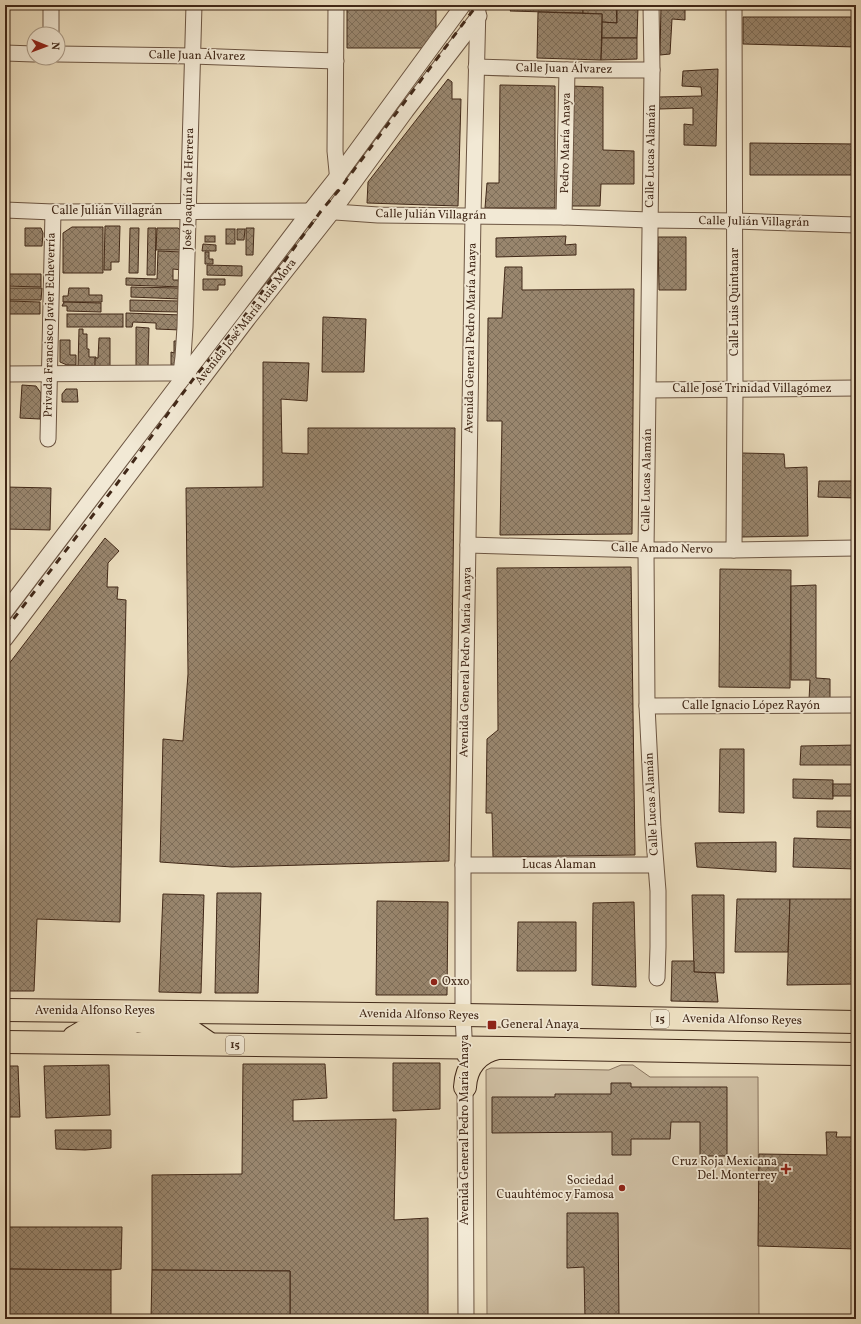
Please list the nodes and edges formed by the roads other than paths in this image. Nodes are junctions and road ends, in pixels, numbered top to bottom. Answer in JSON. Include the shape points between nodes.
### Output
{"nodes":[{"id":1,"x":51,"y":5,"type":"edge"},
{"id":2,"x":194,"y":5,"type":"edge"},
{"id":3,"x":336,"y":5,"type":"edge"},
{"id":4,"x":464,"y":5,"type":"edge"},
{"id":5,"x":651,"y":5,"type":"edge"},
{"id":6,"x":734,"y":5,"type":"edge"},
{"id":7,"x":481,"y":9,"type":"edge"},
{"id":8,"x":51,"y":26,"type":"edge"},
{"id":9,"x":5,"y":53,"type":"edge"},
{"id":10,"x":26,"y":54,"type":"edge"},
{"id":11,"x":66,"y":54,"type":"edge"},
{"id":12,"x":192,"y":56,"type":"junction"},
{"id":13,"x":336,"y":61,"type":"junction"},
{"id":14,"x":476,"y":67,"type":"junction"},
{"id":15,"x":568,"y":70,"type":"junction"},
{"id":16,"x":652,"y":70,"type":"junction"},
{"id":17,"x":337,"y":177,"type":"junction"},
{"id":18,"x":342,"y":198,"type":"junction"},
{"id":19,"x":5,"y":210,"type":"edge"},
{"id":20,"x":189,"y":211,"type":"junction"},
{"id":21,"x":310,"y":211,"type":"junction"},
{"id":22,"x":333,"y":211,"type":"junction"},
{"id":23,"x":53,"y":212,"type":"junction"},
{"id":24,"x":473,"y":215,"type":"junction"},
{"id":25,"x":564,"y":216,"type":"junction"},
{"id":26,"x":650,"y":220,"type":"junction"},
{"id":27,"x":735,"y":221,"type":"junction"},
{"id":28,"x":856,"y":225,"type":"edge"},
{"id":29,"x":5,"y":374,"type":"edge"},
{"id":30,"x":49,"y":374,"type":"junction"},
{"id":31,"x":183,"y":374,"type":"junction"},
{"id":32,"x":200,"y":383,"type":"junction"},
{"id":33,"x":856,"y":388,"type":"edge"},
{"id":34,"x":735,"y":389,"type":"junction"},
{"id":35,"x":649,"y":390,"type":"junction"},
{"id":36,"x":48,"y":439,"type":"dead end"},
{"id":37,"x":468,"y":545,"type":"junction"},
{"id":38,"x":856,"y":548,"type":"edge"},
{"id":39,"x":646,"y":550,"type":"junction"},
{"id":40,"x":734,"y":550,"type":"junction"},
{"id":41,"x":5,"y":612,"type":"edge"},
{"id":42,"x":5,"y":639,"type":"edge"},
{"id":43,"x":856,"y":705,"type":"edge"},
{"id":44,"x":647,"y":706,"type":"junction"},
{"id":45,"x":462,"y":865,"type":"junction"},
{"id":46,"x":656,"y":865,"type":"junction"},
{"id":47,"x":657,"y":978,"type":"dead end"},
{"id":48,"x":5,"y":1010,"type":"edge"},
{"id":49,"x":136,"y":1014,"type":"junction"},
{"id":50,"x":463,"y":1015,"type":"junction"},
{"id":51,"x":856,"y":1022,"type":"edge"},
{"id":52,"x":5,"y":1042,"type":"edge"},
{"id":53,"x":65,"y":1043,"type":"junction"},
{"id":54,"x":211,"y":1045,"type":"junction"},
{"id":55,"x":465,"y":1047,"type":"junction"},
{"id":56,"x":506,"y":1048,"type":"junction"},
{"id":57,"x":856,"y":1054,"type":"edge"},
{"id":58,"x":466,"y":1086,"type":"junction"},
{"id":59,"x":466,"y":1319,"type":"edge"}],
"edges":[{"from":1,"to":8,"type":"street"},
{"from":2,"to":12,"type":"street","name":"José Joaquín de Herrera"},
{"from":3,"to":13,"type":"street"},
{"from":4,"to":17,"type":"street","name":"Avenida José María Luis Mora"},
{"from":5,"to":16,"type":"street","name":"Calle Lucas Alamán"},
{"from":6,"to":27,"type":"street","name":"Calle Luis Quintanar"},
{"from":7,"to":14,"type":"street","name":"Avenida General Pedro María Anaya"},
{"from":7,"to":18,"type":"street","name":"Avenida José María Luis Mora"},
{"from":9,"to":10,"type":"street"},
{"from":11,"to":12,"type":"street","name":"Calle Juan Álvarez"},
{"from":12,"to":13,"type":"street","name":"Calle Juan Álvarez"},
{"from":12,"to":20,"type":"street","name":"José Joaquín de Herrera"},
{"from":13,"to":17,"type":"street"},
{"from":14,"to":15,"type":"street","name":"Calle Juan Álvarez"},
{"from":14,"to":24,"type":"street","name":"Avenida General Pedro María Anaya"},
{"from":15,"to":16,"type":"street","name":"Calle Juan Álvarez"},
{"from":15,"to":25,"type":"street","name":"Pedro María Anaya"},
{"from":16,"to":26,"type":"street","name":"Calle Lucas Alamán"},
{"from":17,"to":18,"type":"street"},
{"from":17,"to":21,"type":"street","name":"Avenida José María Luis Mora"},
{"from":18,"to":22,"type":"street","name":"Avenida José María Luis Mora"},
{"from":19,"to":23,"type":"street","name":"Calle Julián Villagrán"},
{"from":20,"to":21,"type":"street","name":"Calle Julián Villagrán"},
{"from":20,"to":23,"type":"street","name":"Calle Julián Villagrán"},
{"from":20,"to":31,"type":"street","name":"José Joaquín de Herrera"},
{"from":21,"to":22,"type":"street","name":"Calle Julián Villagrán"},
{"from":21,"to":31,"type":"street","name":"Avenida José María Luis Mora"},
{"from":22,"to":24,"type":"street","name":"Calle Julián Villagrán","via":[[378,215]]},
{"from":22,"to":32,"type":"street","name":"Avenida José María Luis Mora"},
{"from":23,"to":30,"type":"street","name":"Privada Francisco Javier Echeverría"},
{"from":24,"to":25,"type":"street","name":"Calle Julián Villagrán"},
{"from":24,"to":37,"type":"street","name":"Avenida General Pedro María Anaya"},
{"from":25,"to":26,"type":"street","name":"Calle Julián Villagrán"},
{"from":26,"to":27,"type":"street","name":"Calle Julián Villagrán"},
{"from":26,"to":35,"type":"street","name":"Calle Lucas Alamán"},
{"from":27,"to":28,"type":"street","name":"Calle Julián Villagrán"},
{"from":27,"to":34,"type":"street","name":"Calle Luis Quintanar"},
{"from":29,"to":30,"type":"street"},
{"from":30,"to":31,"type":"street"},
{"from":30,"to":36,"type":"street","name":"Privada Francisco Javier Echeverría"},
{"from":31,"to":32,"type":"street"},
{"from":31,"to":41,"type":"street","name":"Avenida José María Luis Mora"},
{"from":32,"to":42,"type":"street","name":"Avenida José María Luis Mora"},
{"from":33,"to":34,"type":"street","name":"Calle José Trinidad Villagómez"},
{"from":34,"to":35,"type":"street","name":"Calle José Trinidad Villagómez"},
{"from":34,"to":40,"type":"street","name":"Calle Luis Quintanar"},
{"from":35,"to":39,"type":"street","name":"Calle Lucas Alamán"},
{"from":37,"to":39,"type":"street","name":"Calle Amado Nervo"},
{"from":37,"to":45,"type":"street","name":"Avenida General Pedro María Anaya"},
{"from":38,"to":40,"type":"street","name":"Calle Amado Nervo"},
{"from":39,"to":40,"type":"street","name":"Calle Amado Nervo"},
{"from":39,"to":44,"type":"street","name":"Calle Lucas Alamán"},
{"from":43,"to":44,"type":"street","name":"Calle Ignacio López Rayón"},
{"from":44,"to":46,"type":"street","name":"Calle Lucas Alamán"},
{"from":45,"to":46,"type":"street","name":"Lucas Alaman"},
{"from":45,"to":50,"type":"street","name":"Avenida General Pedro María Anaya"},
{"from":46,"to":47,"type":"street","name":"Calle Lucas Alamán","via":[[659,918]]},
{"from":48,"to":49,"type":"highway","name":"Avenida Alfonso Reyes","number":"15"},
{"from":49,"to":50,"type":"highway","name":"Avenida Alfonso Reyes","number":"15"},
{"from":49,"to":53,"type":"highway","via":[[123,1025],[86,1031]]},
{"from":49,"to":54,"type":"highway","via":[[157,1025],[192,1031]]},
{"from":50,"to":51,"type":"highway","name":"Avenida Alfonso Reyes","number":"15"},
{"from":50,"to":55,"type":"street","name":"Avenida General Pedro María Anaya"},
{"from":52,"to":53,"type":"highway","number":"15"},
{"from":53,"to":54,"type":"highway","number":"15"},
{"from":54,"to":55,"type":"highway","number":"15"},
{"from":55,"to":56,"type":"highway","number":"15"},
{"from":55,"to":58,"type":"street","name":"Avenida General Pedro María Anaya"},
{"from":56,"to":57,"type":"highway","number":"15"},
{"from":56,"to":58,"type":"highway","via":[[491,1050],[476,1059],[467,1074]]},
{"from":58,"to":59,"type":"street","name":"Avenida General Pedro María Anaya"}]}
